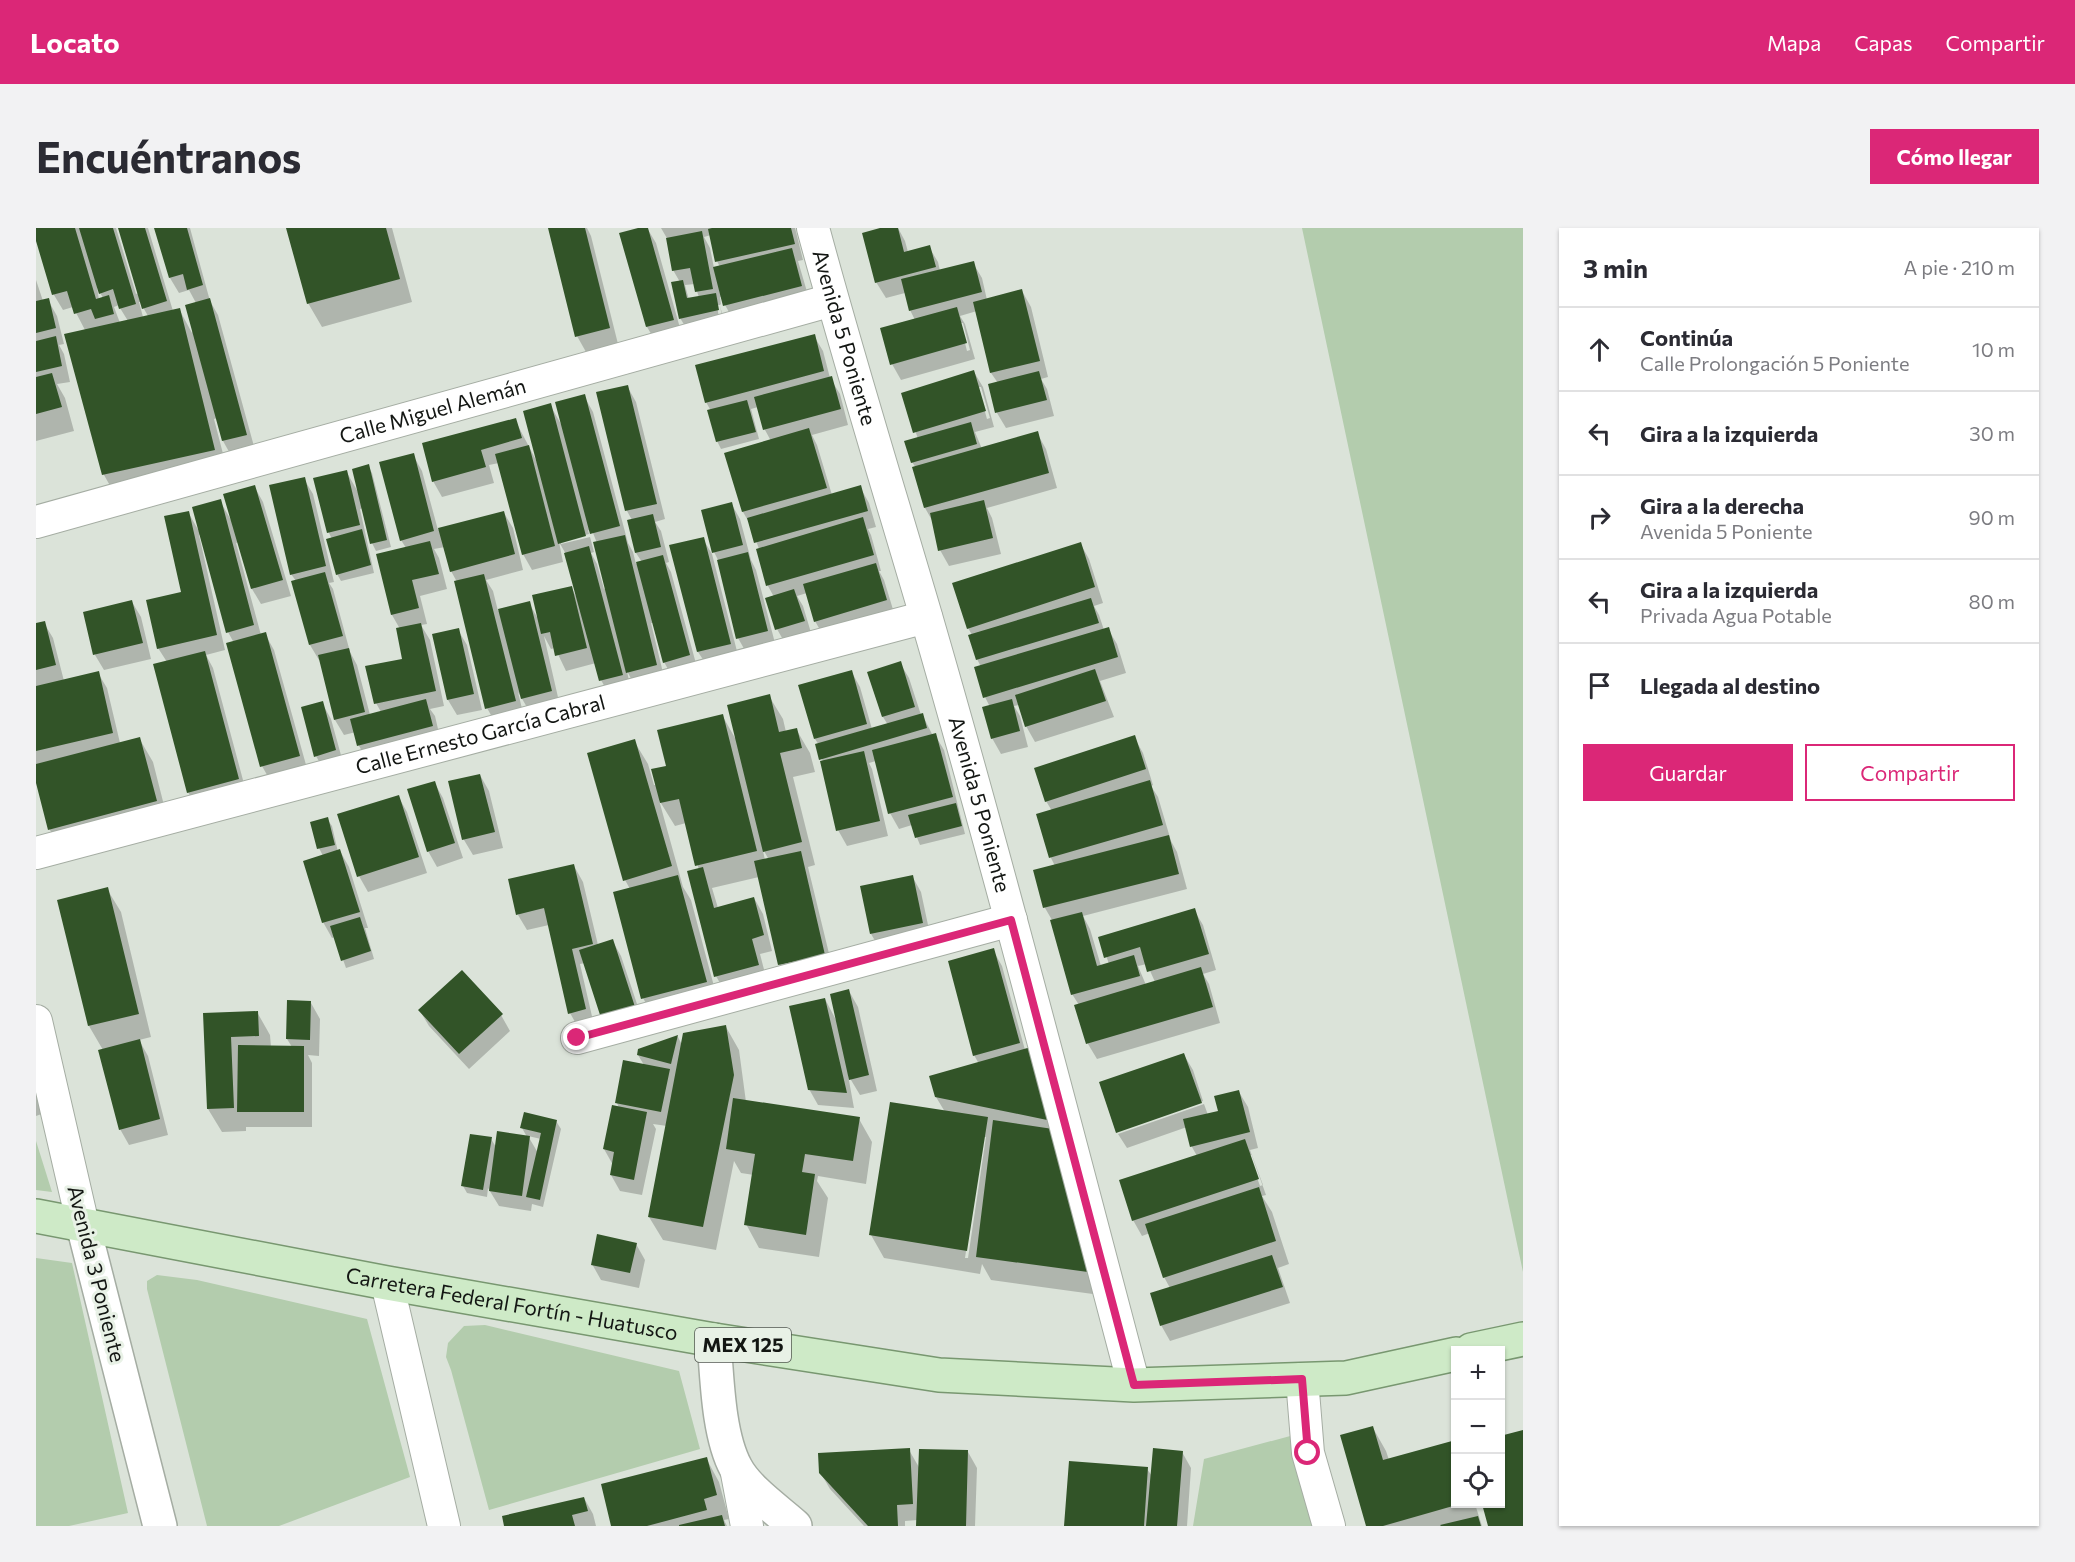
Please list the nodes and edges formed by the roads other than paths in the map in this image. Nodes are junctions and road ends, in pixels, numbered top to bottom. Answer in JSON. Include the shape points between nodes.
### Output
{"nodes":[{"id":1,"x":813,"y":228,"type":"edge"},
{"id":2,"x":832,"y":300,"type":"junction"},
{"id":3,"x":36,"y":522,"type":"edge"},
{"id":4,"x":926,"y":617,"type":"junction"},
{"id":5,"x":36,"y":853,"type":"edge"},
{"id":6,"x":1011,"y":920,"type":"junction"},
{"id":7,"x":36,"y":1021,"type":"edge"},
{"id":8,"x":577,"y":1038,"type":"dead end"},
{"id":9,"x":36,"y":1216,"type":"edge"},
{"id":10,"x":83,"y":1225,"type":"junction"},
{"id":11,"x":387,"y":1283,"type":"junction"},
{"id":12,"x":1523,"y":1339,"type":"edge"},
{"id":13,"x":714,"y":1340,"type":"junction"},
{"id":14,"x":1490,"y":1346,"type":"edge"},
{"id":15,"x":1451,"y":1355,"type":"edge"},
{"id":16,"x":1302,"y":1379,"type":"junction"},
{"id":17,"x":1134,"y":1385,"type":"junction"},
{"id":18,"x":736,"y":1468,"type":"junction"},
{"id":19,"x":160,"y":1526,"type":"edge"},
{"id":20,"x":444,"y":1526,"type":"edge"},
{"id":21,"x":747,"y":1526,"type":"edge"},
{"id":22,"x":795,"y":1526,"type":"edge"},
{"id":23,"x":1329,"y":1526,"type":"edge"}],
"edges":[{"from":1,"to":2,"type":"street","name":"Avenida 5 Poniente"},
{"from":2,"to":3,"type":"street","name":"Calle Miguel Alemán"},
{"from":2,"to":4,"type":"street","name":"Avenida 5 Poniente"},
{"from":4,"to":5,"type":"street","name":"Calle Ernesto García Cabral"},
{"from":4,"to":6,"type":"street","name":"Avenida 5 Poniente"},
{"from":6,"to":8,"type":"street"},
{"from":6,"to":17,"type":"street","name":"Avenida 5 Poniente"},
{"from":7,"to":10,"type":"street","name":"Avenida 3 Poniente"},
{"from":9,"to":10,"type":"main road","name":"Carretera Federal Fortín - Huatusco","number":"MEX 125"},
{"from":10,"to":11,"type":"main road","name":"Carretera Federal Fortín - Huatusco","number":"MEX 125"},
{"from":10,"to":19,"type":"street","name":"Avenida 3 Poniente"},
{"from":11,"to":13,"type":"main road","name":"Carretera Federal Fortín - Huatusco","number":"MEX 125"},
{"from":11,"to":20,"type":"street"},
{"from":12,"to":14,"type":"main road"},
{"from":13,"to":17,"type":"main road","name":"Carretera Federal Fortín - Huatusco","number":"MEX 125","via":[[939,1375]]},
{"from":13,"to":18,"type":"street","via":[[721,1417]]},
{"from":15,"to":16,"type":"main road","name":"Carretera Federal Fortín - Huatusco","number":"MEX 125","via":[[1346,1378]]},
{"from":16,"to":17,"type":"main road","name":"Carretera Federal Fortín - Huatusco","number":"MEX 125"},
{"from":16,"to":23,"type":"street","via":[[1308,1453]]},
{"from":18,"to":21,"type":"street"},
{"from":18,"to":22,"type":"street"}]}
